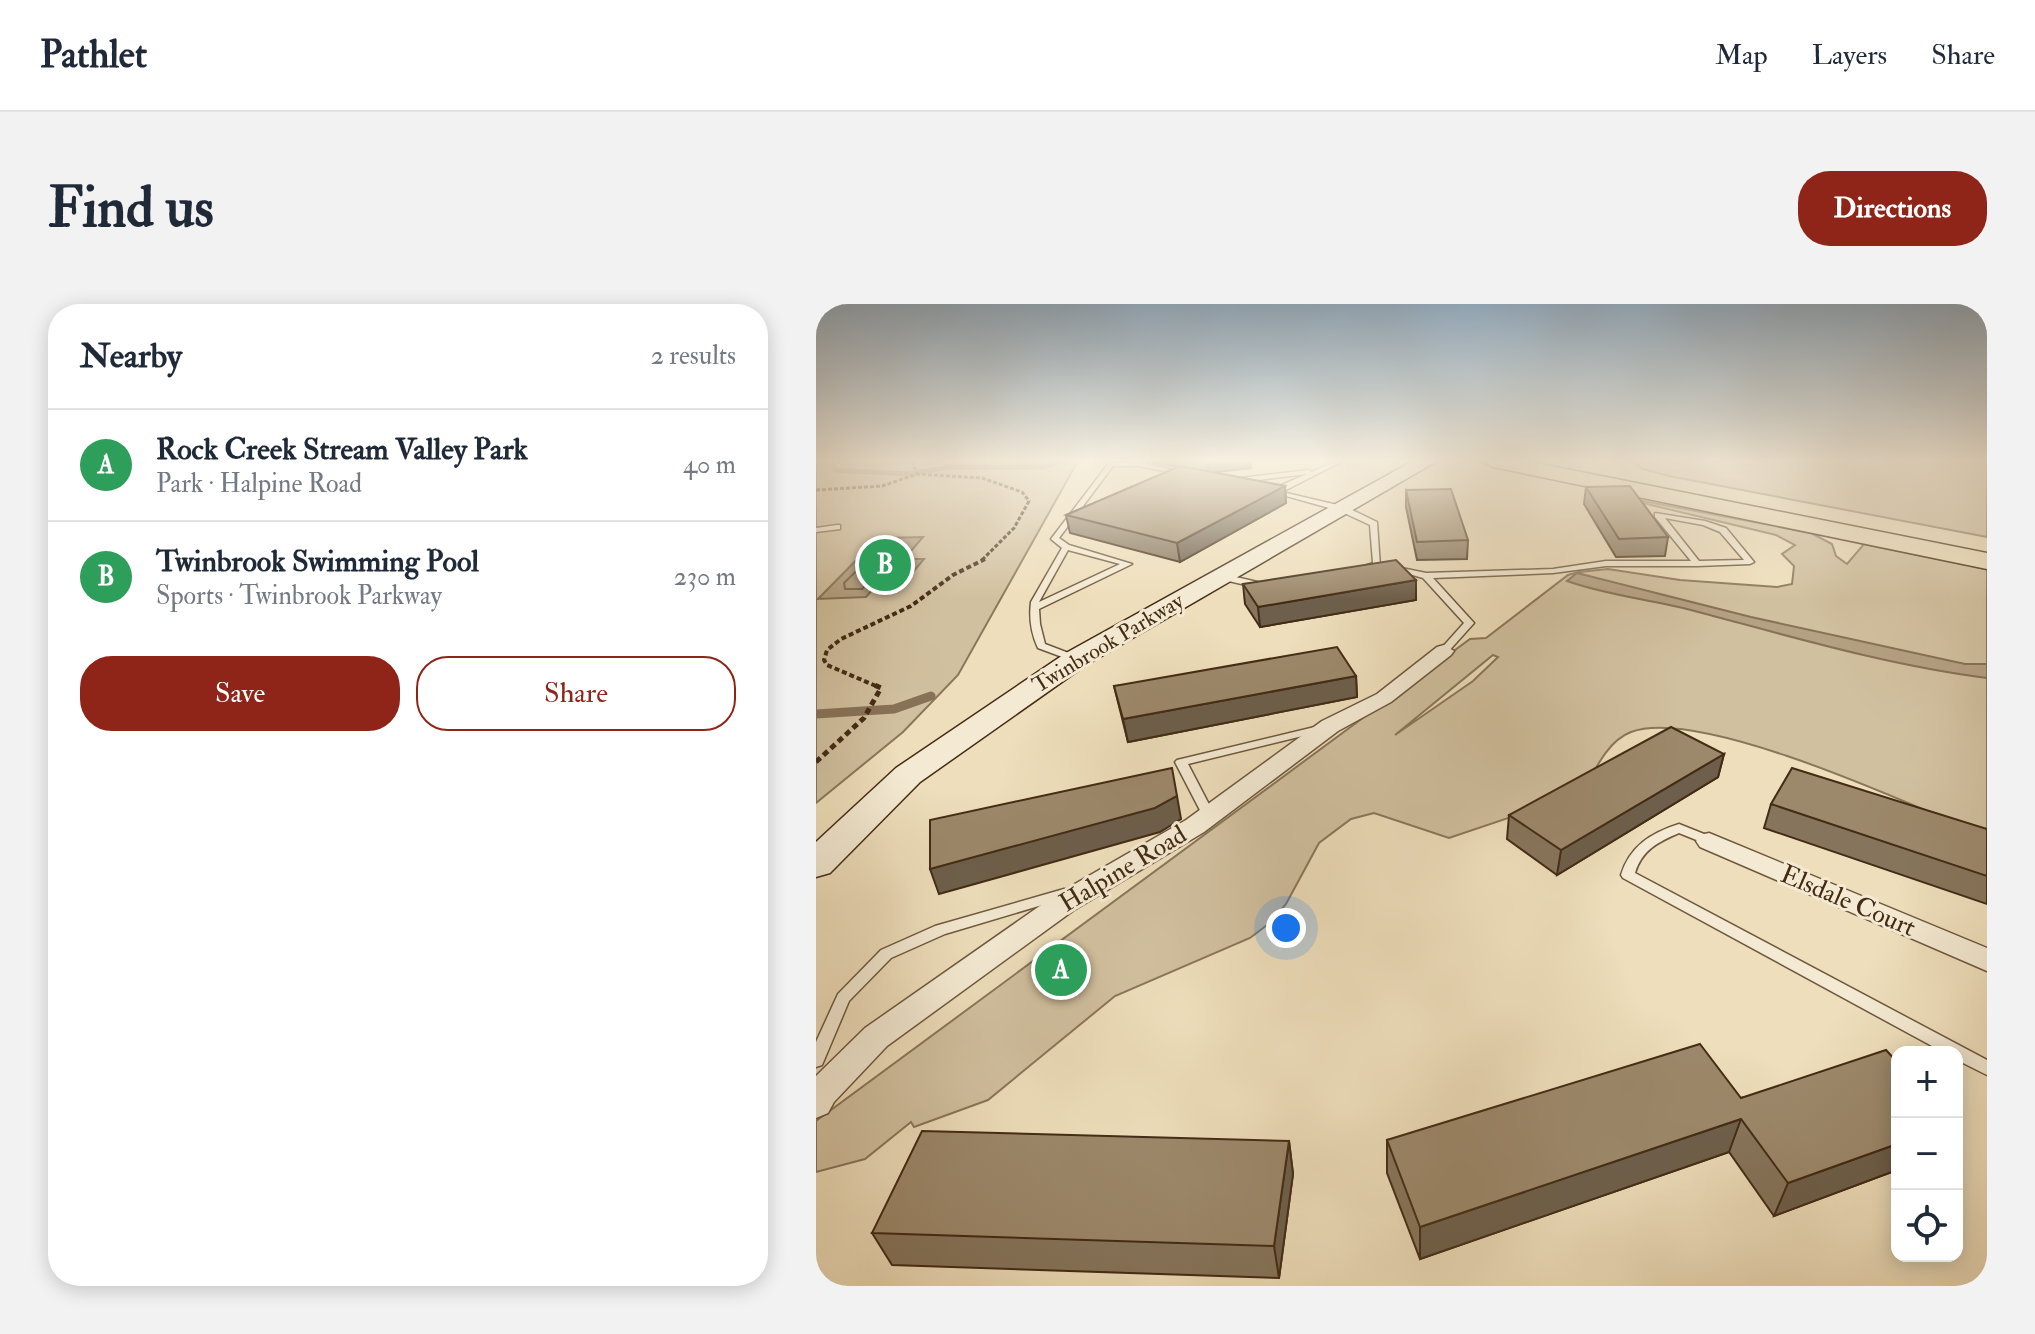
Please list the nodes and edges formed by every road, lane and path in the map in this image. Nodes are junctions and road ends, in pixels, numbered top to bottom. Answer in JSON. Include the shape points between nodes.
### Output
{"nodes":[{"id":1,"x":1026,"y":507,"type":"edge"},
{"id":2,"x":1078,"y":507,"type":"edge"},
{"id":3,"x":1334,"y":507,"type":"edge"},
{"id":4,"x":1347,"y":507,"type":"edge"},
{"id":5,"x":1719,"y":507,"type":"edge"},
{"id":6,"x":1785,"y":507,"type":"edge"},
{"id":7,"x":1343,"y":509,"type":"junction"},
{"id":8,"x":837,"y":527,"type":"dead end"},
{"id":9,"x":816,"y":530,"type":"edge"},
{"id":10,"x":1987,"y":546,"type":"edge"},
{"id":11,"x":1066,"y":547,"type":"junction"},
{"id":12,"x":1987,"y":561,"type":"edge"},
{"id":13,"x":1697,"y":564,"type":"junction"},
{"id":14,"x":1377,"y":565,"type":"junction"},
{"id":15,"x":1349,"y":570,"type":"edge"},
{"id":16,"x":1426,"y":576,"type":"junction"},
{"id":17,"x":1223,"y":577,"type":"junction"},
{"id":18,"x":1279,"y":584,"type":"edge"},
{"id":19,"x":1034,"y":608,"type":"junction"},
{"id":20,"x":1444,"y":651,"type":"joint"},
{"id":21,"x":1076,"y":659,"type":"junction"},
{"id":22,"x":1330,"y":726,"type":"junction"},
{"id":23,"x":816,"y":762,"type":"edge"},
{"id":24,"x":1209,"y":816,"type":"junction"},
{"id":25,"x":1709,"y":841,"type":"joint"},
{"id":26,"x":816,"y":864,"type":"edge"},
{"id":27,"x":1094,"y":885,"type":"junction"},
{"id":28,"x":1987,"y":960,"type":"edge"},
{"id":29,"x":1987,"y":1068,"type":"edge"},
{"id":30,"x":818,"y":1079,"type":"edge"}],
"edges":[{"from":1,"to":23,"type":"path","via":[[986,559],[827,650],[827,665],[879,686],[879,693],[848,736]]},
{"from":2,"to":11,"type":"lane","via":[[1055,539]]},
{"from":3,"to":7,"type":"lane"},
{"from":4,"to":7,"type":"main road","name":"Twinbrook Parkway"},
{"from":5,"to":12,"type":"main road"},
{"from":6,"to":10,"type":"main road"},
{"from":7,"to":14,"type":"lane","via":[[1374,524]]},
{"from":7,"to":17,"type":"main road","name":"Twinbrook Parkway"},
{"from":8,"to":9,"type":"lane"},
{"from":11,"to":19,"type":"lane"},
{"from":11,"to":19,"type":"lane","via":[[1128,564]]},
{"from":13,"to":13,"type":"lane","via":[[1687,552],[1658,515],[1723,530],[1750,562]]},
{"from":13,"to":16,"type":"lane"},
{"from":14,"to":15,"type":"lane"},
{"from":14,"to":16,"type":"lane"},
{"from":16,"to":20,"type":"lane","via":[[1469,623]]},
{"from":17,"to":18,"type":"lane","via":[[1265,587]]},
{"from":17,"to":21,"type":"main road","name":"Twinbrook Parkway"},
{"from":19,"to":21,"type":"lane","via":[[1033,625],[1041,646]]},
{"from":20,"to":22,"type":"street","name":"Halpine Road","via":[[1384,698]]},
{"from":21,"to":26,"type":"main road","name":"Twinbrook Parkway","via":[[908,775]]},
{"from":22,"to":24,"type":"street","name":"Halpine Road"},
{"from":22,"to":24,"type":"lane","via":[[1181,762]]},
{"from":24,"to":27,"type":"street","name":"Halpine Road"},
{"from":25,"to":28,"type":"street","name":"Elsdale Court"},
{"from":25,"to":29,"type":"lane","via":[[1679,828],[1657,837],[1631,858],[1628,875]]},
{"from":27,"to":30,"type":"street","name":"Halpine Road"},
{"from":27,"to":30,"type":"lane","via":[[940,930],[886,954],[843,998]]}]}
